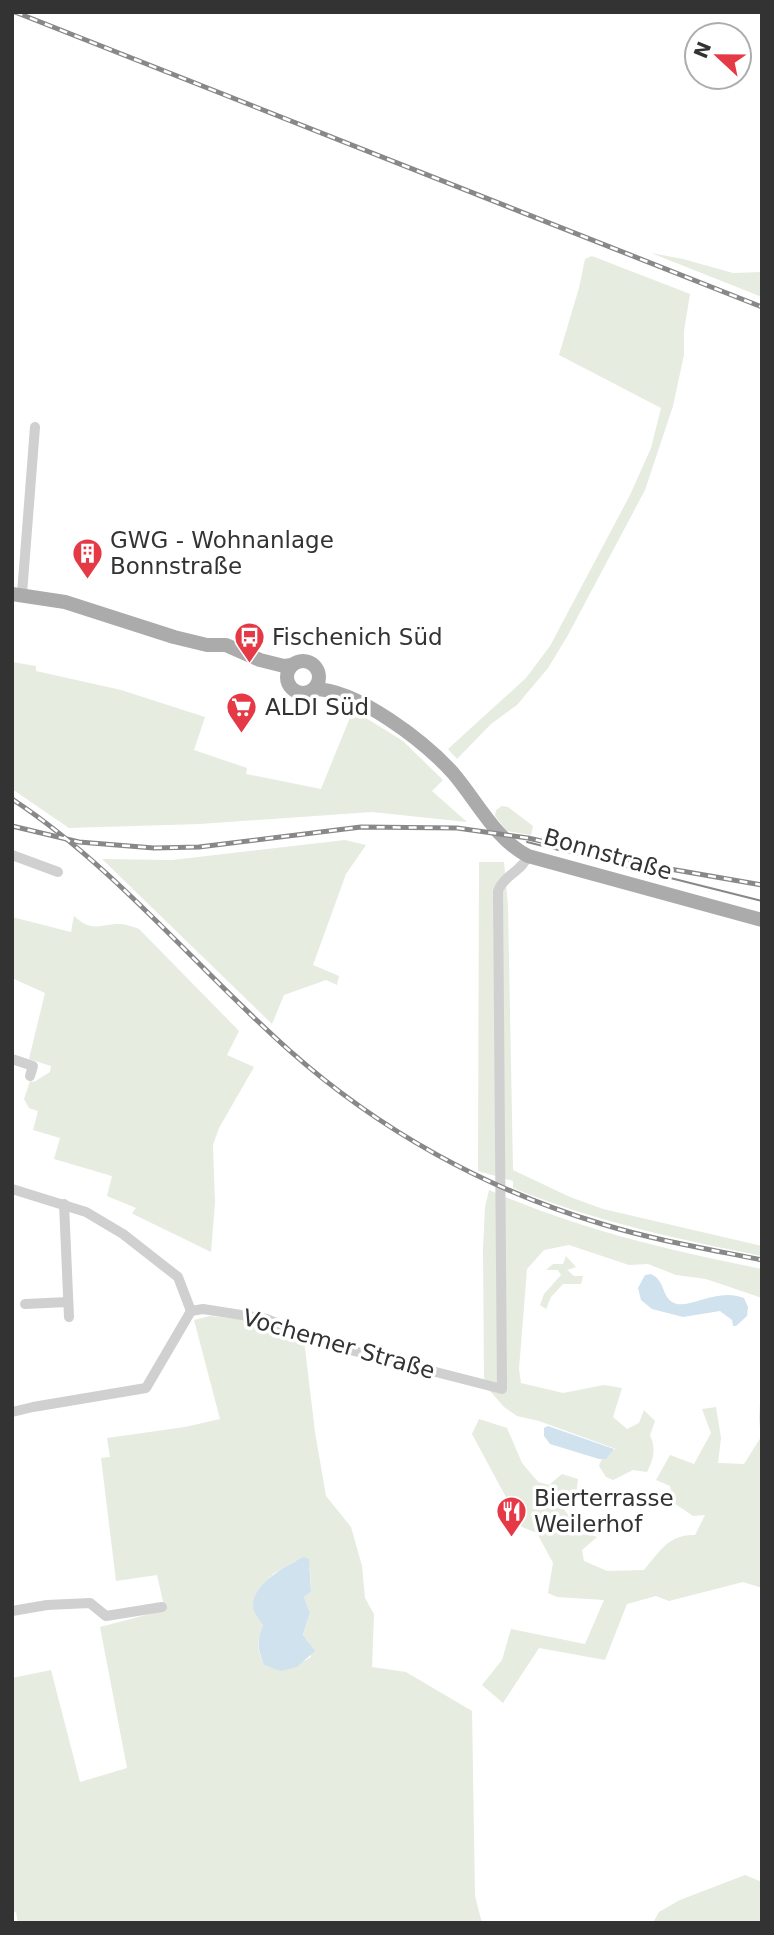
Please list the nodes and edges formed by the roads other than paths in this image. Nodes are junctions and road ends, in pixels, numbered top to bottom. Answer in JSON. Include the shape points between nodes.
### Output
{"nodes":[{"id":1,"x":35,"y":427,"type":"dead end"},
{"id":2,"x":17,"y":594,"type":"edge"},
{"id":3,"x":260,"y":660,"type":"junction"},
{"id":4,"x":292,"y":666,"type":"junction"},
{"id":5,"x":319,"y":674,"type":"junction"},
{"id":6,"x":288,"y":682,"type":"junction"},
{"id":7,"x":314,"y":689,"type":"junction"},
{"id":8,"x":335,"y":692,"type":"junction"},
{"id":9,"x":12,"y":855,"type":"edge"},
{"id":10,"x":528,"y":856,"type":"junction"},
{"id":11,"x":58,"y":872,"type":"dead end"},
{"id":12,"x":762,"y":920,"type":"edge"},
{"id":13,"x":12,"y":1059,"type":"edge"},
{"id":14,"x":30,"y":1076,"type":"dead end"},
{"id":15,"x":12,"y":1189,"type":"edge"},
{"id":16,"x":64,"y":1204,"type":"junction"},
{"id":17,"x":68,"y":1302,"type":"junction"},
{"id":18,"x":25,"y":1304,"type":"dead end"},
{"id":19,"x":191,"y":1311,"type":"junction"},
{"id":20,"x":69,"y":1317,"type":"dead end"},
{"id":21,"x":12,"y":1412,"type":"edge"},
{"id":22,"x":162,"y":1606,"type":"dead end"},
{"id":23,"x":12,"y":1611,"type":"edge"}],
"edges":[{"from":1,"to":2,"type":"street"},
{"from":2,"to":3,"type":"main road","via":[[65,602],[208,646],[226,645]]},
{"from":3,"to":4,"type":"main road"},
{"from":3,"to":6,"type":"main road"},
{"from":4,"to":5,"type":"main road","via":[[306,661],[315,665]]},
{"from":4,"to":6,"type":"main road"},
{"from":5,"to":7,"type":"main road"},
{"from":5,"to":8,"type":"main road","name":"Bonnstraße"},
{"from":6,"to":7,"type":"main road","via":[[298,692]]},
{"from":7,"to":8,"type":"main road","name":"Bonnstraße"},
{"from":8,"to":10,"type":"main road","name":"Bonnstraße","via":[[411,735],[452,772],[510,845]]},
{"from":9,"to":11,"type":"street"},
{"from":10,"to":12,"type":"main road","name":"Bonnstraße"},
{"from":10,"to":19,"type":"street","name":"Vochemer Straße","via":[[498,891],[502,1389],[323,1343],[267,1319]]},
{"from":13,"to":14,"type":"street","via":[[33,1066]]},
{"from":15,"to":16,"type":"street"},
{"from":16,"to":17,"type":"street"},
{"from":16,"to":19,"type":"street","via":[[104,1222],[172,1271]]},
{"from":17,"to":18,"type":"street"},
{"from":17,"to":20,"type":"street"},
{"from":19,"to":21,"type":"street","via":[[146,1388]]},
{"from":22,"to":23,"type":"street","via":[[106,1616],[90,1603]]}]}
